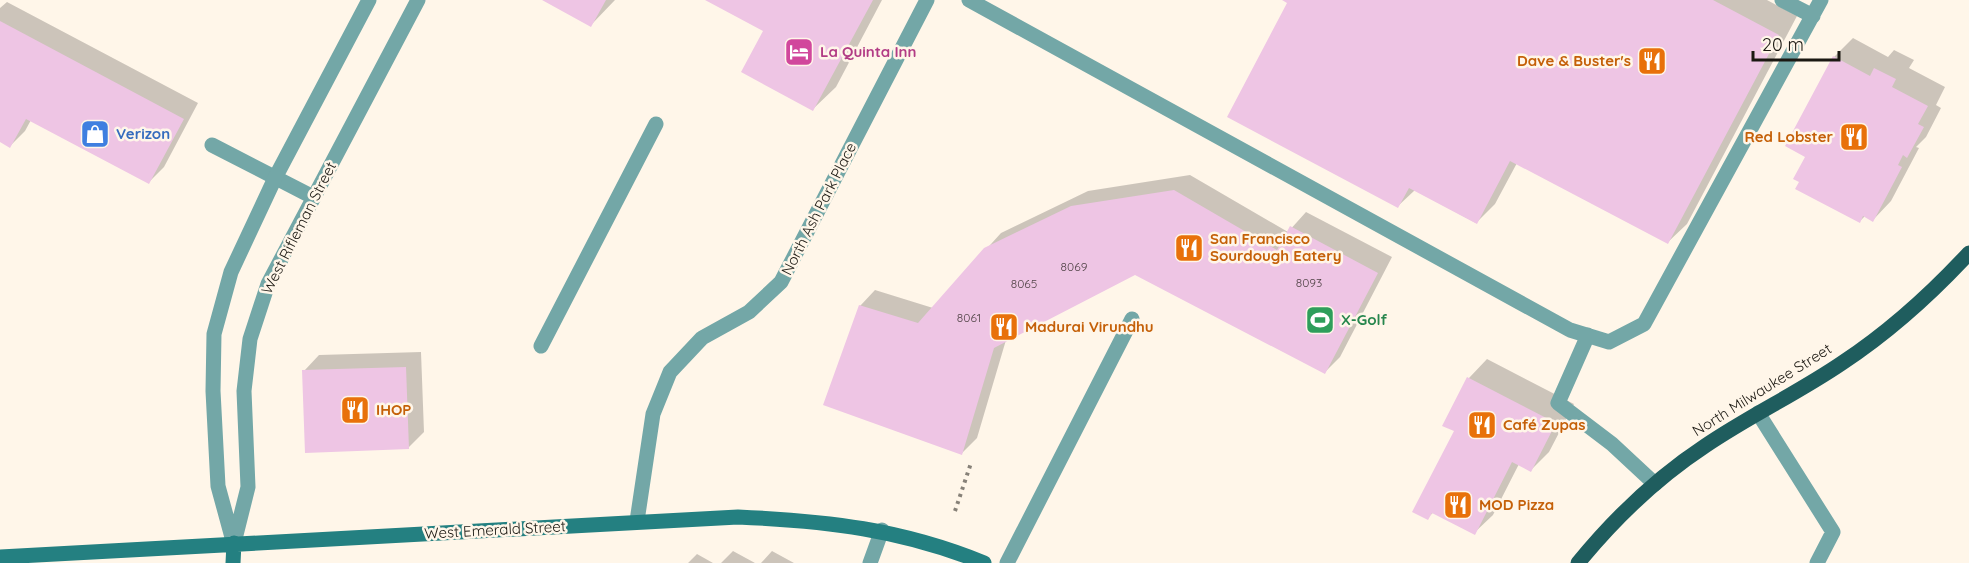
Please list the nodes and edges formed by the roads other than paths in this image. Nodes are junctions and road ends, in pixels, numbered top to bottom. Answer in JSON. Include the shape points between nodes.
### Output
{"nodes":[{"id":1,"x":369,"y":0,"type":"edge"},
{"id":2,"x":418,"y":0,"type":"edge"},
{"id":3,"x":927,"y":0,"type":"edge"},
{"id":4,"x":969,"y":0,"type":"edge"},
{"id":5,"x":1782,"y":0,"type":"edge"},
{"id":6,"x":1821,"y":0,"type":"edge"},
{"id":7,"x":1812,"y":16,"type":"junction"},
{"id":8,"x":656,"y":124,"type":"dead end"},
{"id":9,"x":212,"y":145,"type":"dead end"},
{"id":10,"x":275,"y":178,"type":"junction"},
{"id":11,"x":313,"y":197,"type":"junction"},
{"id":12,"x":1969,"y":253,"type":"edge"},
{"id":13,"x":1132,"y":319,"type":"dead end"},
{"id":14,"x":1588,"y":335,"type":"junction"},
{"id":15,"x":541,"y":346,"type":"dead end"},
{"id":16,"x":1758,"y":413,"type":"junction"},
{"id":17,"x":1655,"y":484,"type":"junction"},
{"id":18,"x":637,"y":521,"type":"junction"},
{"id":19,"x":882,"y":531,"type":"junction"},
{"id":20,"x":234,"y":543,"type":"junction"},
{"id":21,"x":0,"y":557,"type":"edge"},
{"id":22,"x":233,"y":563,"type":"edge"},
{"id":23,"x":870,"y":563,"type":"edge"},
{"id":24,"x":984,"y":563,"type":"edge"},
{"id":25,"x":1008,"y":563,"type":"edge"},
{"id":26,"x":1578,"y":563,"type":"edge"},
{"id":27,"x":1816,"y":563,"type":"edge"}],
"edges":[{"from":1,"to":10,"type":"street","name":"West Rifleman Street"},
{"from":2,"to":11,"type":"street","name":"West Rifleman Street"},
{"from":3,"to":18,"type":"street","name":"North Ash Park Place","via":[[781,282],[749,312],[702,338],[670,372],[653,414]]},
{"from":4,"to":14,"type":"street","via":[[1570,330]]},
{"from":5,"to":7,"type":"street"},
{"from":6,"to":7,"type":"street"},
{"from":7,"to":14,"type":"street","via":[[1644,324],[1609,342]]},
{"from":8,"to":15,"type":"street"},
{"from":9,"to":10,"type":"street"},
{"from":10,"to":11,"type":"street"},
{"from":10,"to":20,"type":"street","name":"West Rifleman Street","via":[[231,272],[214,334],[218,486]]},
{"from":11,"to":20,"type":"street","name":"West Rifleman Street","via":[[268,285],[250,339],[244,391],[248,487]]},
{"from":12,"to":16,"type":"main road","name":"North Milwaukee Street","via":[[1892,327],[1841,364]]},
{"from":13,"to":25,"type":"street"},
{"from":14,"to":17,"type":"street","via":[[1558,403],[1612,444]]},
{"from":16,"to":17,"type":"main road","name":"North Milwaukee Street"},
{"from":16,"to":27,"type":"street","via":[[1833,531]]},
{"from":17,"to":26,"type":"main road","name":"North Milwaukee Street"},
{"from":18,"to":19,"type":"main road","name":"West Emerald Street","via":[[738,517],[805,520]]},
{"from":18,"to":20,"type":"main road","name":"West Emerald Street"},
{"from":19,"to":23,"type":"street"},
{"from":19,"to":24,"type":"main road","name":"West Emerald Street"},
{"from":20,"to":21,"type":"main road","name":"West Emerald Street"},
{"from":20,"to":22,"type":"main road","name":"West Rifleman Street"}]}
